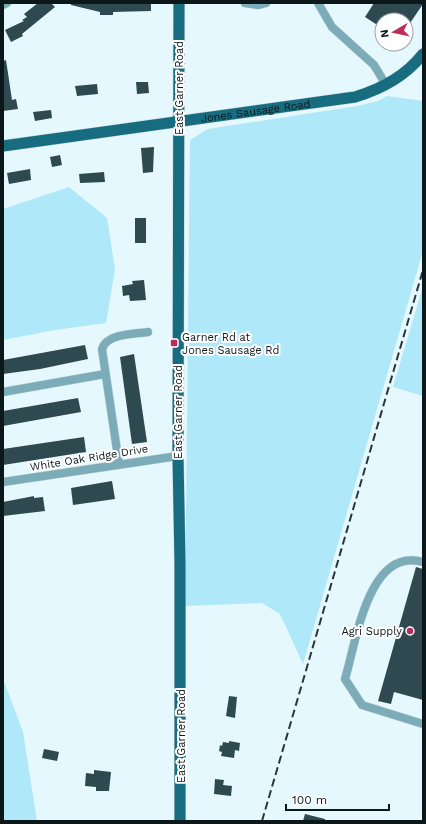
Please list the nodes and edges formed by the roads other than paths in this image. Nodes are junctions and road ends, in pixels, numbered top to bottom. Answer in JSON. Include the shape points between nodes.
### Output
{"nodes":[{"id":1,"x":7,"y":3,"type":"edge"},
{"id":2,"x":179,"y":3,"type":"edge"},
{"id":3,"x":245,"y":3,"type":"edge"},
{"id":4,"x":266,"y":3,"type":"edge"},
{"id":5,"x":318,"y":3,"type":"edge"},
{"id":6,"x":3,"y":5,"type":"edge"},
{"id":7,"x":423,"y":54,"type":"edge"},
{"id":8,"x":386,"y":86,"type":"junction"},
{"id":9,"x":180,"y":121,"type":"junction"},
{"id":10,"x":3,"y":146,"type":"edge"},
{"id":11,"x":148,"y":332,"type":"dead end"},
{"id":12,"x":105,"y":374,"type":"junction"},
{"id":13,"x":3,"y":392,"type":"edge"},
{"id":14,"x":178,"y":456,"type":"junction"},
{"id":15,"x":119,"y":464,"type":"junction"},
{"id":16,"x":3,"y":482,"type":"edge"},
{"id":17,"x":423,"y":562,"type":"edge"},
{"id":18,"x":423,"y":724,"type":"edge"},
{"id":19,"x":180,"y":821,"type":"edge"}],
"edges":[{"from":1,"to":6,"type":"street"},
{"from":2,"to":9,"type":"main road","name":"East Garner Road"},
{"from":3,"to":4,"type":"street"},
{"from":5,"to":8,"type":"street","via":[[332,26],[374,65]]},
{"from":7,"to":8,"type":"main road","name":"Jones Sausage Road"},
{"from":8,"to":9,"type":"main road","name":"Jones Sausage Road","via":[[355,97]]},
{"from":9,"to":10,"type":"main road","name":"Jones Sausage Road"},
{"from":9,"to":14,"type":"main road","name":"East Garner Road"},
{"from":11,"to":12,"type":"street","via":[[115,337],[103,344]]},
{"from":12,"to":13,"type":"street"},
{"from":12,"to":15,"type":"street"},
{"from":14,"to":15,"type":"street","name":"White Oak Ridge Drive"},
{"from":14,"to":19,"type":"main road","name":"East Garner Road"},
{"from":15,"to":16,"type":"street","name":"White Oak Ridge Drive"},
{"from":17,"to":18,"type":"street","via":[[407,561],[388,567],[378,578],[370,593],[345,679],[362,705]]}]}
